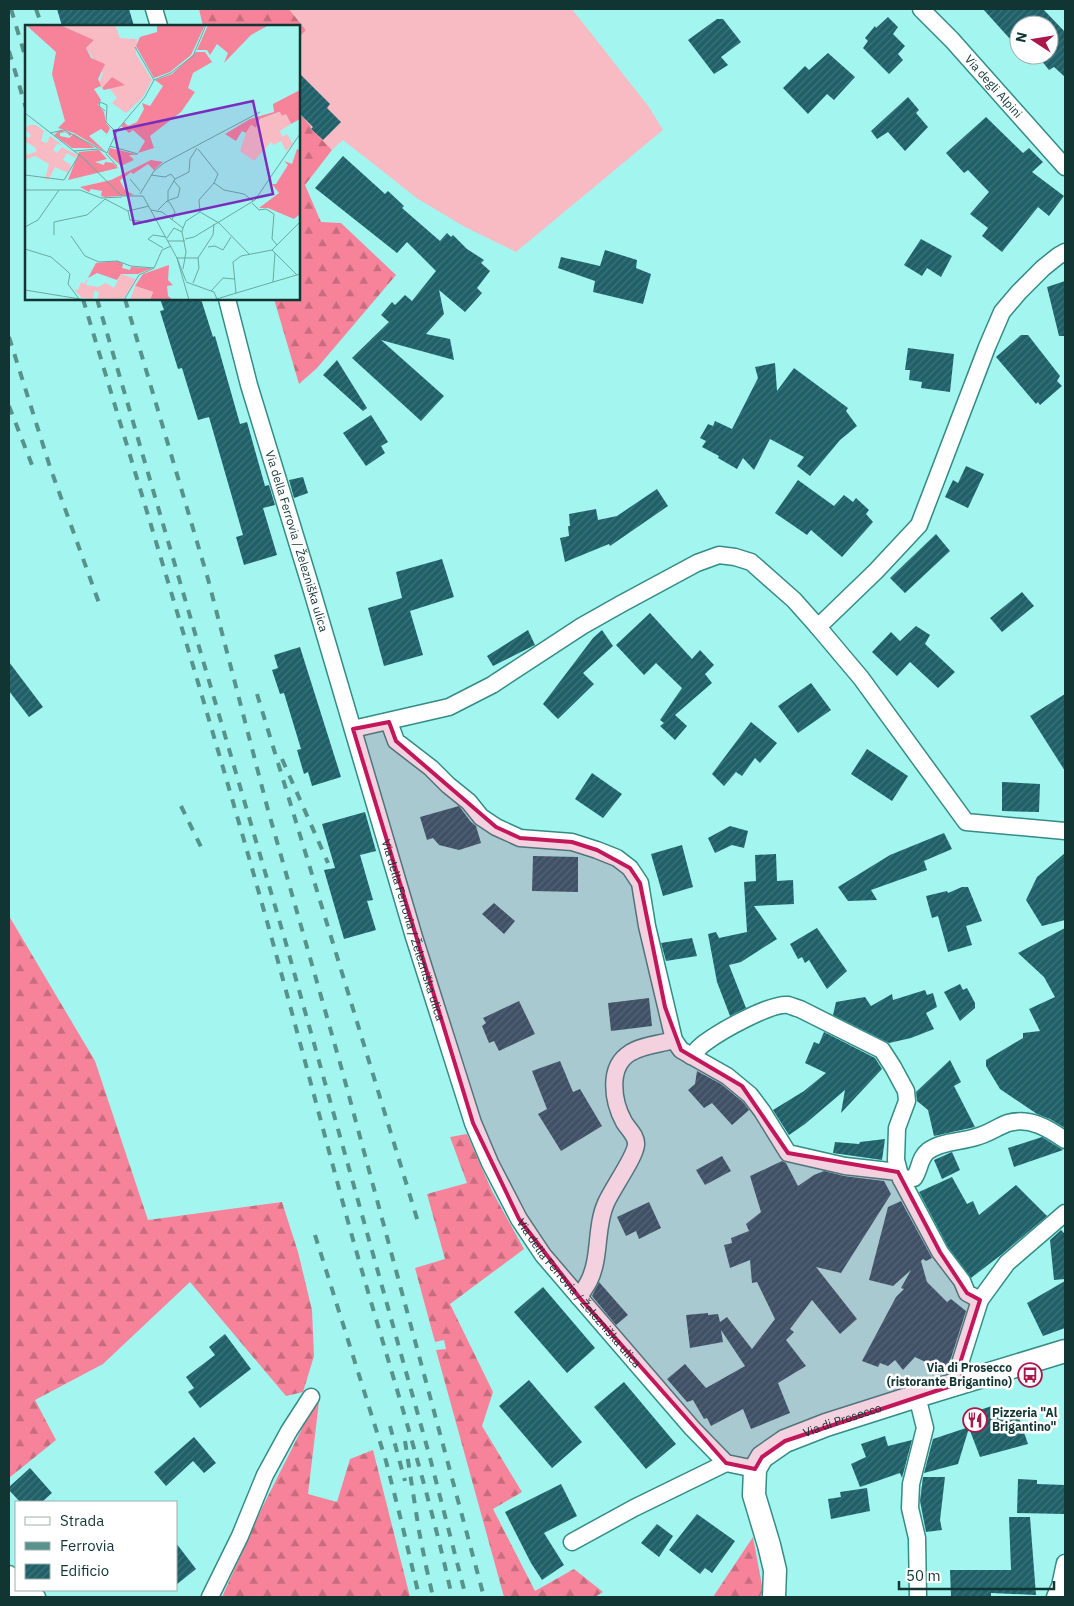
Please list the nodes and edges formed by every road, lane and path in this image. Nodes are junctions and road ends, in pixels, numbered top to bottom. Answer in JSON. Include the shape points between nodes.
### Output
{"nodes":[{"id":1,"x":154,"y":9,"type":"edge"},
{"id":2,"x":921,"y":9,"type":"edge"},
{"id":3,"x":159,"y":25,"type":"edge"},
{"id":4,"x":1065,"y":167,"type":"edge"},
{"id":5,"x":1065,"y":252,"type":"edge"},
{"id":6,"x":227,"y":300,"type":"edge"},
{"id":7,"x":818,"y":627,"type":"junction"},
{"id":8,"x":389,"y":722,"type":"junction"},
{"id":9,"x":353,"y":729,"type":"junction"},
{"id":10,"x":1065,"y":831,"type":"edge"},
{"id":11,"x":674,"y":1040,"type":"junction"},
{"id":12,"x":692,"y":1056,"type":"junction"},
{"id":13,"x":1065,"y":1140,"type":"edge"},
{"id":14,"x":899,"y":1175,"type":"junction"},
{"id":15,"x":1065,"y":1213,"type":"edge"},
{"id":16,"x":579,"y":1297,"type":"junction"},
{"id":17,"x":980,"y":1300,"type":"junction"},
{"id":18,"x":1065,"y":1351,"type":"edge"},
{"id":19,"x":963,"y":1382,"type":"junction"},
{"id":20,"x":917,"y":1396,"type":"junction"},
{"id":21,"x":311,"y":1397,"type":"dead end"},
{"id":22,"x":726,"y":1463,"type":"junction"},
{"id":23,"x":754,"y":1469,"type":"junction"},
{"id":24,"x":572,"y":1542,"type":"dead end"},
{"id":25,"x":1065,"y":1563,"type":"edge"},
{"id":26,"x":210,"y":1597,"type":"edge"},
{"id":27,"x":774,"y":1597,"type":"edge"},
{"id":28,"x":918,"y":1597,"type":"edge"},
{"id":29,"x":1055,"y":1597,"type":"edge"}],
"edges":[{"from":1,"to":3,"type":"street"},
{"from":2,"to":4,"type":"street","name":"Via degli Alpini"},
{"from":5,"to":7,"type":"street","via":[[1044,268],[1002,312],[919,524]]},
{"from":6,"to":9,"type":"street","name":"Via della Ferrovia / Železniška ulica","via":[[249,385]]},
{"from":7,"to":8,"type":"street","via":[[794,600],[750,562],[719,555],[621,604],[492,685],[449,707]]},
{"from":7,"to":10,"type":"street","via":[[861,678],[966,822]]},
{"from":8,"to":9,"type":"street"},
{"from":8,"to":11,"type":"street","via":[[396,741],[496,827],[520,838],[572,842],[617,858],[630,868],[640,883]]},
{"from":9,"to":16,"type":"street","name":"Via della Ferrovia / Železniška ulica","via":[[428,984],[473,1123],[519,1219],[543,1256]]},
{"from":11,"to":12,"type":"street","via":[[681,1050]]},
{"from":11,"to":16,"type":"street","via":[[631,1052],[622,1060],[616,1073],[617,1107],[634,1135],[636,1145],[605,1204],[590,1281]]},
{"from":12,"to":14,"type":"street","via":[[727,1076],[750,1095],[788,1153]]},
{"from":12,"to":14,"type":"street","via":[[704,1043],[736,1024],[764,1010],[788,1005],[882,1050],[901,1082],[907,1101],[897,1128]]},
{"from":13,"to":14,"type":"street","via":[[1036,1123],[1008,1124],[928,1151],[914,1178]]},
{"from":14,"to":17,"type":"street","via":[[966,1293]]},
{"from":15,"to":17,"type":"street","via":[[1006,1263]]},
{"from":16,"to":22,"type":"street","name":"Via della Ferrovia / Železniška ulica"},
{"from":17,"to":19,"type":"street","via":[[961,1360]]},
{"from":18,"to":19,"type":"main road","name":"Via di Prosecco"},
{"from":19,"to":20,"type":"main road","name":"Via di Prosecco"},
{"from":20,"to":23,"type":"main road","name":"Via di Prosecco","via":[[785,1441],[762,1457]]},
{"from":20,"to":28,"type":"street","via":[[925,1428],[911,1484],[910,1508],[917,1538]]},
{"from":21,"to":26,"type":"street","via":[[265,1474]]},
{"from":22,"to":23,"type":"street"},
{"from":22,"to":24,"type":"street"},
{"from":23,"to":27,"type":"main road","via":[[754,1496],[775,1570]]},
{"from":25,"to":29,"type":"street"}]}
